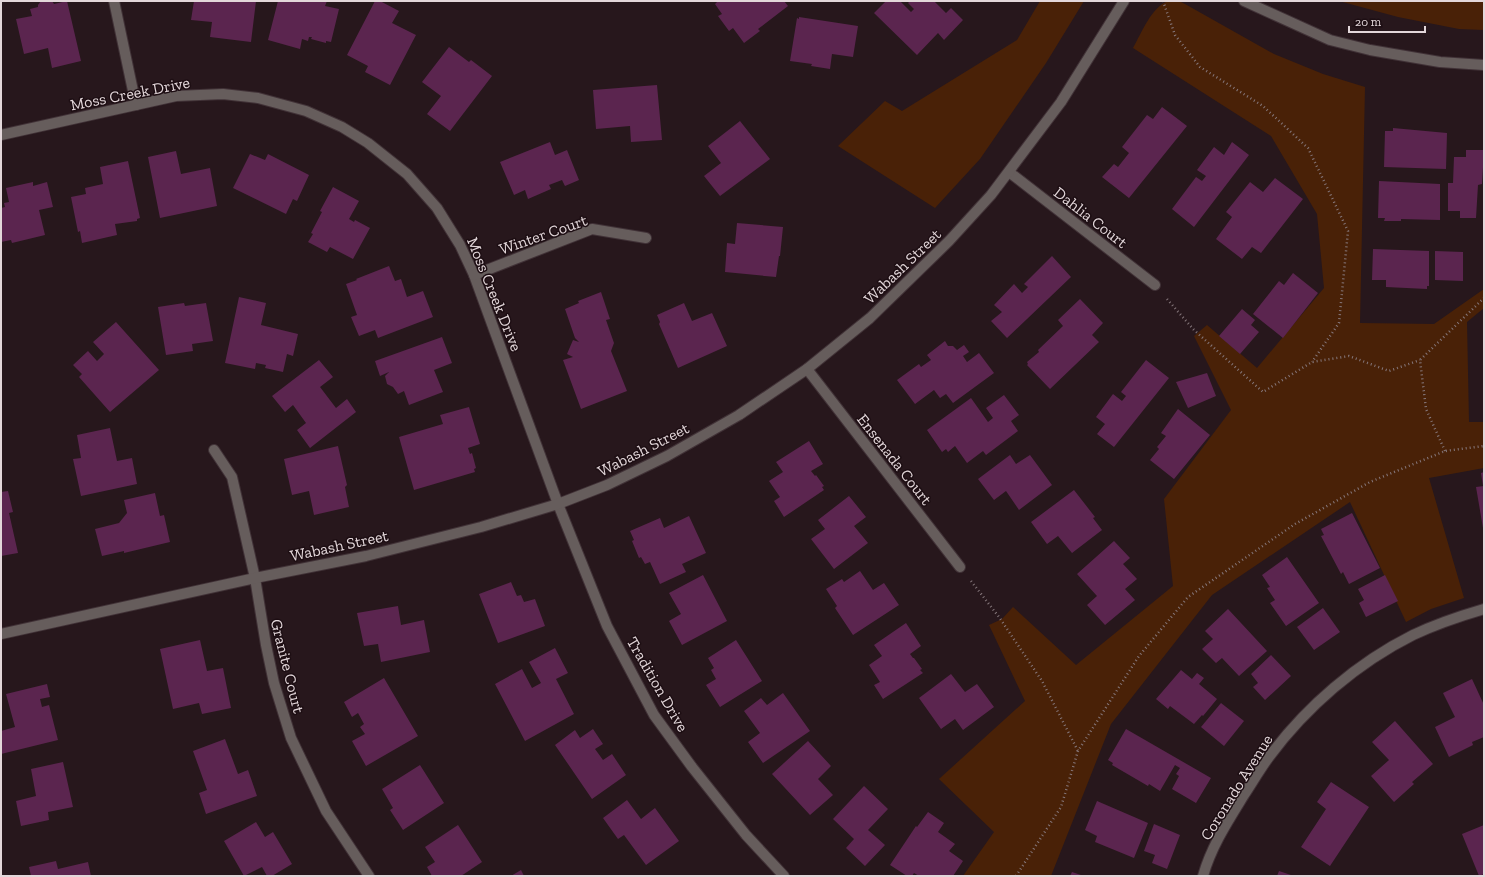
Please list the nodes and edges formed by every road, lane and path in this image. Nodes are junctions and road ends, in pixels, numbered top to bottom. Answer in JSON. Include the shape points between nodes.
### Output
{"nodes":[{"id":1,"x":114,"y":1,"type":"edge"},
{"id":2,"x":1124,"y":1,"type":"edge"},
{"id":3,"x":1163,"y":1,"type":"edge"},
{"id":4,"x":1244,"y":1,"type":"edge"},
{"id":5,"x":1484,"y":65,"type":"edge"},
{"id":6,"x":136,"y":105,"type":"junction"},
{"id":7,"x":1,"y":135,"type":"edge"},
{"id":8,"x":1009,"y":172,"type":"junction"},
{"id":9,"x":646,"y":238,"type":"dead end"},
{"id":10,"x":474,"y":275,"type":"junction"},
{"id":11,"x":1155,"y":285,"type":"joint"},
{"id":12,"x":1484,"y":298,"type":"edge"},
{"id":13,"x":1420,"y":360,"type":"junction"},
{"id":14,"x":1312,"y":362,"type":"junction"},
{"id":15,"x":807,"y":369,"type":"junction"},
{"id":16,"x":1484,"y":446,"type":"edge"},
{"id":17,"x":214,"y":450,"type":"dead end"},
{"id":18,"x":1445,"y":451,"type":"junction"},
{"id":19,"x":558,"y":504,"type":"junction"},
{"id":20,"x":960,"y":567,"type":"joint"},
{"id":21,"x":255,"y":578,"type":"junction"},
{"id":22,"x":1484,"y":609,"type":"edge"},
{"id":23,"x":1,"y":634,"type":"edge"},
{"id":24,"x":1078,"y":750,"type":"junction"},
{"id":25,"x":368,"y":876,"type":"edge"},
{"id":26,"x":784,"y":876,"type":"edge"},
{"id":27,"x":1016,"y":876,"type":"edge"},
{"id":28,"x":1203,"y":876,"type":"edge"}],
"edges":[{"from":1,"to":6,"type":"street"},
{"from":2,"to":8,"type":"street","name":"Wabash Street","via":[[1061,102]]},
{"from":3,"to":14,"type":"path","via":[[1175,35],[1200,67],[1263,106],[1308,148],[1348,231],[1339,323]]},
{"from":4,"to":5,"type":"street","via":[[1330,40],[1440,62]]},
{"from":6,"to":7,"type":"street","name":"Moss Creek Drive"},
{"from":6,"to":10,"type":"street","name":"Moss Creek Drive","via":[[176,96],[224,94],[258,98],[306,111],[342,128],[368,143],[412,180],[437,208],[460,245]]},
{"from":8,"to":11,"type":"street","name":"Dahlia Court"},
{"from":8,"to":15,"type":"street","name":"Wabash Street","via":[[943,247],[870,318]]},
{"from":9,"to":10,"type":"street","name":"Winter Court","via":[[592,229]]},
{"from":10,"to":19,"type":"street","name":"Moss Creek Drive"},
{"from":11,"to":14,"type":"path","via":[[1194,330],[1263,392]]},
{"from":12,"to":13,"type":"path"},
{"from":13,"to":14,"type":"path","via":[[1389,371],[1349,356]]},
{"from":13,"to":18,"type":"path","via":[[1426,408]]},
{"from":15,"to":19,"type":"street","name":"Wabash Street","via":[[739,415],[667,456],[607,485]]},
{"from":15,"to":20,"type":"street","name":"Ensenada Court"},
{"from":16,"to":18,"type":"path"},
{"from":17,"to":21,"type":"street","name":"Granite Court","via":[[232,477]]},
{"from":18,"to":24,"type":"path","via":[[1370,482],[1295,524],[1188,597],[1140,656]]},
{"from":19,"to":21,"type":"street","name":"Wabash Street","via":[[366,556]]},
{"from":19,"to":26,"type":"street","name":"Tradition Drive","via":[[608,626],[654,715],[746,835]]},
{"from":20,"to":24,"type":"path","via":[[999,617],[1042,681]]},
{"from":21,"to":23,"type":"street","name":"Wabash Street"},
{"from":21,"to":25,"type":"street","name":"Granite Court","via":[[274,683],[291,738],[326,811]]},
{"from":22,"to":28,"type":"street","name":"Coronado Avenue","via":[[1458,616],[1413,636],[1370,661],[1336,686],[1300,720],[1268,758],[1223,830]]},
{"from":24,"to":27,"type":"path","via":[[1061,807]]}]}
